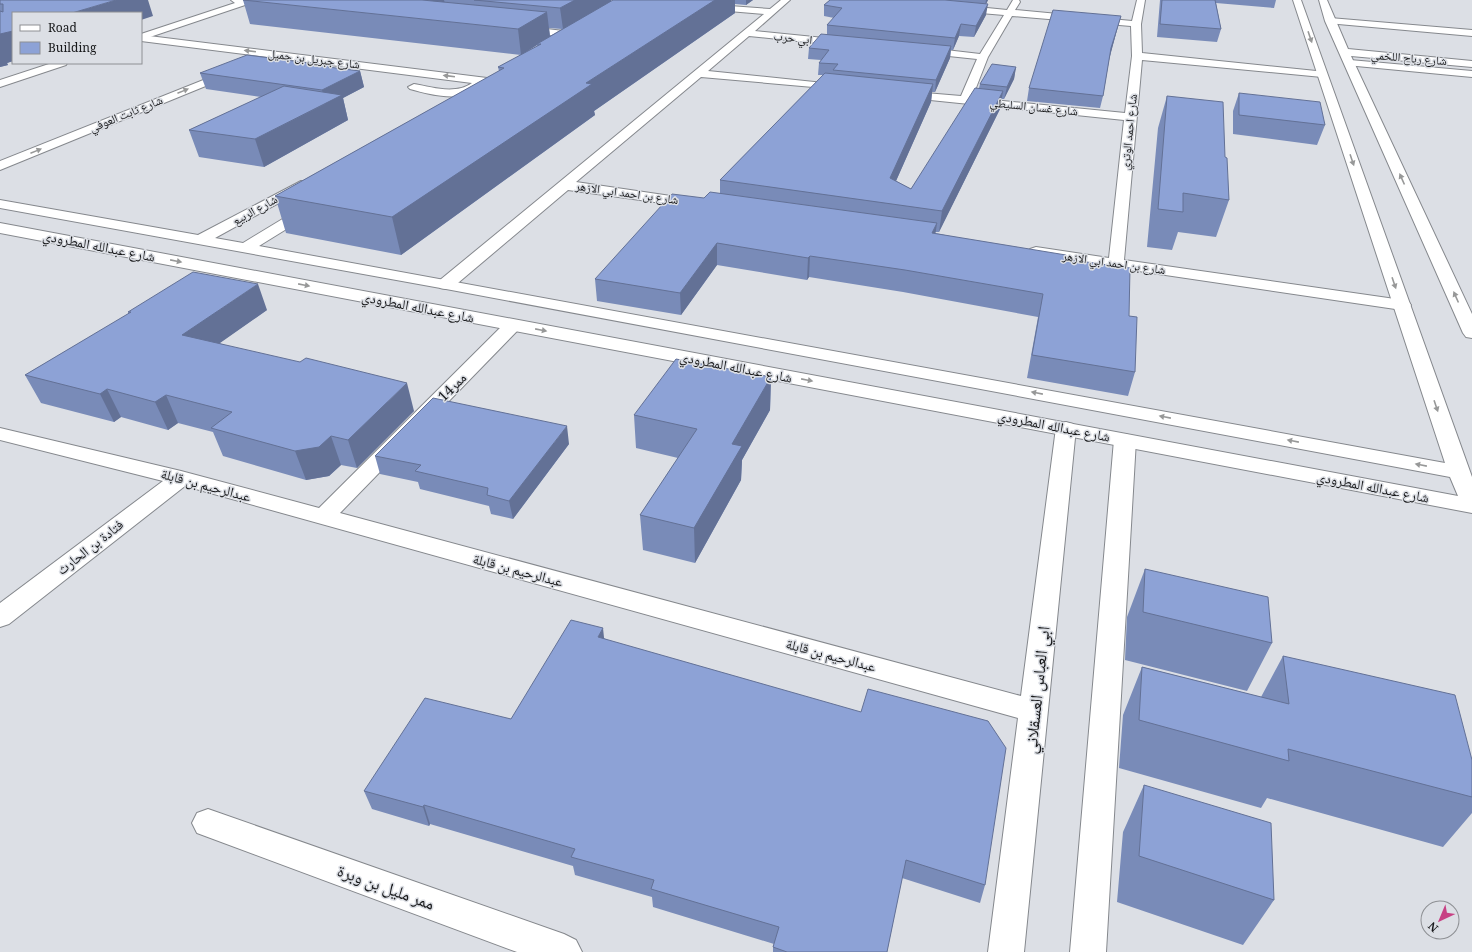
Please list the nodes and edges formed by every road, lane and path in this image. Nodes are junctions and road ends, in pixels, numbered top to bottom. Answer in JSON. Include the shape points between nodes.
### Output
{"nodes":[{"id":1,"x":235,"y":0,"type":"edge"},
{"id":2,"x":786,"y":0,"type":"edge"},
{"id":3,"x":1018,"y":0,"type":"edge"},
{"id":4,"x":1141,"y":0,"type":"edge"},
{"id":5,"x":1297,"y":0,"type":"edge"},
{"id":6,"x":1323,"y":0,"type":"edge"},
{"id":7,"x":248,"y":1,"type":"junction"},
{"id":8,"x":279,"y":4,"type":"edge"},
{"id":9,"x":696,"y":5,"type":"edge"},
{"id":10,"x":948,"y":7,"type":"edge"},
{"id":11,"x":771,"y":12,"type":"junction"},
{"id":12,"x":1010,"y":13,"type":"junction"},
{"id":13,"x":1330,"y":21,"type":"junction"},
{"id":14,"x":1136,"y":24,"type":"junction"},
{"id":15,"x":577,"y":26,"type":"edge"},
{"id":16,"x":509,"y":28,"type":"edge"},
{"id":17,"x":746,"y":33,"type":"junction"},
{"id":18,"x":1472,"y":33,"type":"edge"},
{"id":19,"x":564,"y":34,"type":"junction"},
{"id":20,"x":142,"y":37,"type":"edge"},
{"id":21,"x":142,"y":37,"type":"edge"},
{"id":22,"x":857,"y":44,"type":"edge"},
{"id":23,"x":545,"y":46,"type":"edge"},
{"id":24,"x":912,"y":50,"type":"edge"},
{"id":25,"x":1136,"y":56,"type":"junction"},
{"id":26,"x":983,"y":57,"type":"junction"},
{"id":27,"x":1348,"y":58,"type":"junction"},
{"id":28,"x":59,"y":64,"type":"edge"},
{"id":29,"x":221,"y":64,"type":"edge"},
{"id":30,"x":1472,"y":64,"type":"edge"},
{"id":31,"x":500,"y":73,"type":"edge"},
{"id":32,"x":698,"y":73,"type":"junction"},
{"id":33,"x":1322,"y":74,"type":"junction"},
{"id":34,"x":1472,"y":74,"type":"edge"},
{"id":35,"x":482,"y":80,"type":"junction"},
{"id":36,"x":0,"y":84,"type":"edge"},
{"id":37,"x":401,"y":85,"type":"dead end"},
{"id":38,"x":855,"y":89,"type":"edge"},
{"id":39,"x":887,"y":92,"type":"edge"},
{"id":40,"x":965,"y":100,"type":"junction"},
{"id":41,"x":1131,"y":117,"type":"junction"},
{"id":42,"x":0,"y":166,"type":"edge"},
{"id":43,"x":311,"y":180,"type":"edge"},
{"id":44,"x":565,"y":184,"type":"junction"},
{"id":45,"x":319,"y":203,"type":"edge"},
{"id":46,"x":0,"y":204,"type":"edge"},
{"id":47,"x":715,"y":206,"type":"edge"},
{"id":48,"x":0,"y":228,"type":"edge"},
{"id":49,"x":200,"y":240,"type":"junction"},
{"id":50,"x":245,"y":248,"type":"junction"},
{"id":51,"x":1022,"y":250,"type":"edge"},
{"id":52,"x":1116,"y":264,"type":"junction"},
{"id":53,"x":446,"y":284,"type":"junction"},
{"id":54,"x":1402,"y":304,"type":"junction"},
{"id":55,"x":513,"y":325,"type":"junction"},
{"id":56,"x":1472,"y":333,"type":"edge"},
{"id":57,"x":1066,"y":428,"type":"junction"},
{"id":58,"x":0,"y":434,"type":"edge"},
{"id":59,"x":1125,"y":440,"type":"junction"},
{"id":60,"x":1459,"y":472,"type":"junction"},
{"id":61,"x":181,"y":478,"type":"junction"},
{"id":62,"x":1472,"y":502,"type":"edge"},
{"id":63,"x":1472,"y":506,"type":"edge"},
{"id":64,"x":324,"y":516,"type":"junction"},
{"id":65,"x":0,"y":617,"type":"edge"},
{"id":66,"x":1035,"y":711,"type":"junction"},
{"id":67,"x":208,"y":822,"type":"dead end"},
{"id":68,"x":526,"y":946,"type":"edge"},
{"id":69,"x":564,"y":952,"type":"edge"},
{"id":70,"x":1006,"y":952,"type":"edge"},
{"id":71,"x":1088,"y":952,"type":"edge"}],
"edges":[{"from":1,"to":7,"type":"street"},
{"from":2,"to":11,"type":"street"},
{"from":3,"to":12,"type":"street"},
{"from":4,"to":14,"type":"street","name":"شارع احمد الوتري"},
{"from":5,"to":33,"type":"street","one_way":true},
{"from":6,"to":13,"type":"street"},
{"from":7,"to":8,"type":"street"},
{"from":7,"to":20,"type":"street"},
{"from":9,"to":11,"type":"street"},
{"from":10,"to":12,"type":"street"},
{"from":11,"to":17,"type":"street"},
{"from":12,"to":14,"type":"street"},
{"from":12,"to":26,"type":"street"},
{"from":13,"to":18,"type":"street"},
{"from":13,"to":27,"type":"street"},
{"from":14,"to":25,"type":"street","name":"شارع احمد الوتري"},
{"from":15,"to":19,"type":"street"},
{"from":16,"to":19,"type":"street"},
{"from":17,"to":22,"type":"street","name":"ابي حرب"},
{"from":17,"to":32,"type":"street"},
{"from":19,"to":23,"type":"street"},
{"from":35,"to":21,"type":"street","name":"شارع جبريل بن جميل","one_way":true},
{"from":24,"to":26,"type":"street"},
{"from":25,"to":33,"type":"street"},
{"from":25,"to":41,"type":"street","name":"شارع احمد الوتري"},
{"from":26,"to":40,"type":"street"},
{"from":27,"to":30,"type":"street","name":"شارع رباح اللخمي"},
{"from":27,"to":34,"type":"street","name":"شارع رباح اللخمي"},
{"from":56,"to":27,"type":"street","one_way":true},
{"from":28,"to":36,"type":"street"},
{"from":42,"to":29,"type":"street","name":"شارع ثابت العوفي","one_way":true,"via":[[240,68],[240,64]]},
{"from":31,"to":35,"type":"street"},
{"from":32,"to":38,"type":"street"},
{"from":32,"to":44,"type":"street"},
{"from":33,"to":54,"type":"street","one_way":true},
{"from":35,"to":37,"type":"street","via":[[482,86],[453,98]]},
{"from":39,"to":40,"type":"street","name":"شارع غسان السليطي"},
{"from":40,"to":41,"type":"street","name":"شارع غسان السليطي"},
{"from":41,"to":52,"type":"street","name":"شارع احمد الوتري"},
{"from":43,"to":49,"type":"street","name":"شارع الربيع"},
{"from":44,"to":47,"type":"street","name":"شارع بن احمد ابي الازهر"},
{"from":44,"to":53,"type":"street"},
{"from":45,"to":50,"type":"street","name":"شارع الربيع"},
{"from":46,"to":49,"type":"street","name":"شارع عبدالله المطرودي"},
{"from":48,"to":55,"type":"street","name":"شارع عبدالله المطرودي","one_way":true},
{"from":49,"to":50,"type":"street","name":"شارع عبدالله المطرودي"},
{"from":50,"to":53,"type":"street","name":"شارع عبدالله المطرودي"},
{"from":51,"to":52,"type":"street","name":"شارع بن احمد ابي الازهر"},
{"from":52,"to":54,"type":"street","name":"شارع بن احمد ابي الازهر"},
{"from":60,"to":53,"type":"street","name":"شارع عبدالله المطرودي","one_way":true},
{"from":54,"to":60,"type":"street","one_way":true},
{"from":55,"to":57,"type":"street","name":"شارع عبدالله المطرودي","one_way":true},
{"from":55,"to":64,"type":"street","name":"ممر14"},
{"from":57,"to":59,"type":"street","name":"شارع عبدالله المطرودي"},
{"from":57,"to":66,"type":"street","name":"ابي العباس العسقلاني"},
{"from":58,"to":61,"type":"street","name":"عبدالرحيم بن قابلة"},
{"from":59,"to":63,"type":"street","name":"شارع عبدالله المطرودي"},
{"from":59,"to":71,"type":"street"},
{"from":60,"to":62,"type":"street"},
{"from":61,"to":64,"type":"street","name":"عبدالرحيم بن قابلة"},
{"from":61,"to":65,"type":"street","name":"فتادة بن الحارث"},
{"from":64,"to":66,"type":"street","name":"عبدالرحيم بن قابلة"},
{"from":66,"to":70,"type":"street","name":"ابي العباس العسقلاني"},
{"from":67,"to":68,"type":"street","name":"ممر مليل بن وبرة"},
{"from":68,"to":69,"type":"street","name":"ممر مليل بن وبرة"}]}
